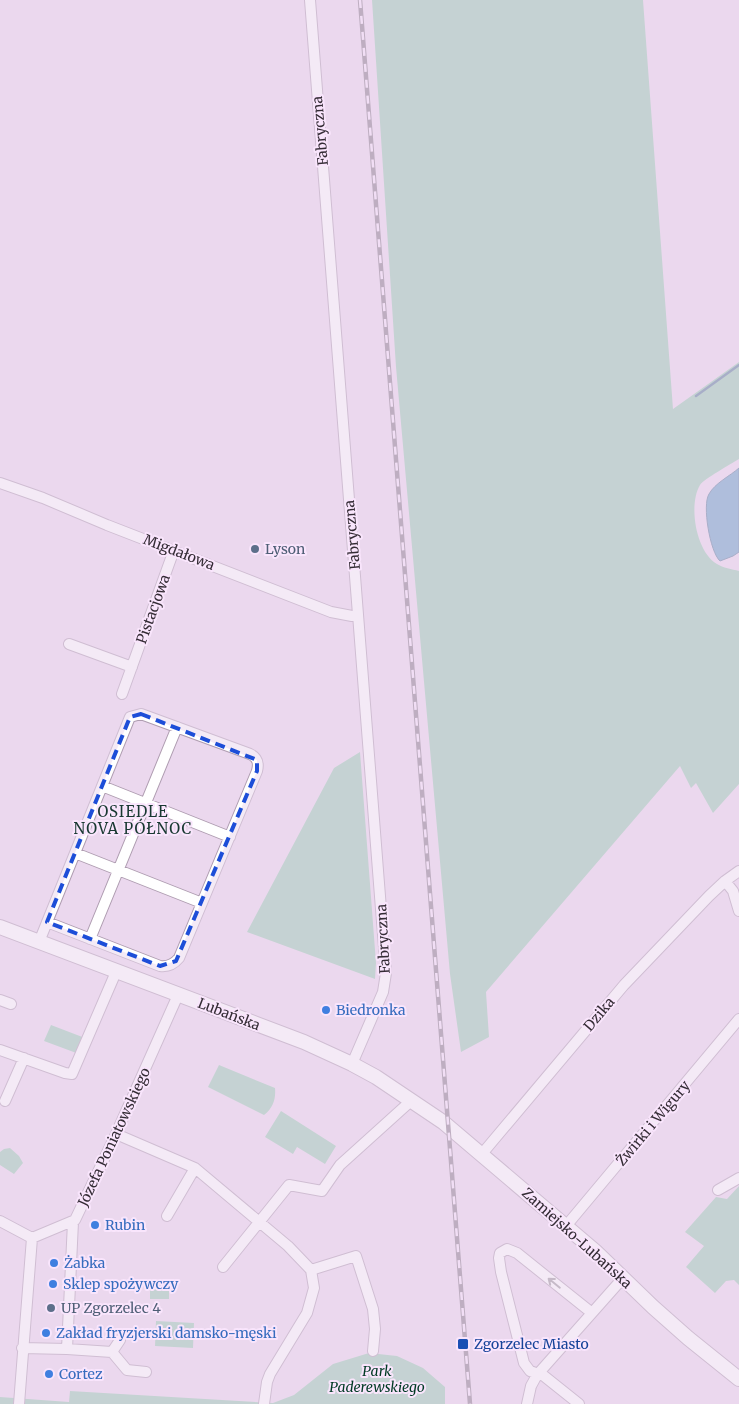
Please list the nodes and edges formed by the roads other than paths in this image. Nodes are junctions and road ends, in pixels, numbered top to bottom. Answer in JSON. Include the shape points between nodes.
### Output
{"nodes":[{"id":1,"x":310,"y":0,"type":"edge"},
{"id":2,"x":0,"y":483,"type":"edge"},
{"id":3,"x":174,"y":550,"type":"junction"},
{"id":4,"x":358,"y":616,"type":"junction"},
{"id":5,"x":69,"y":644,"type":"dead end"},
{"id":6,"x":132,"y":667,"type":"junction"},
{"id":7,"x":122,"y":694,"type":"dead end"},
{"id":8,"x":177,"y":727,"type":"junction"},
{"id":9,"x":102,"y":786,"type":"junction"},
{"id":10,"x":146,"y":804,"type":"junction"},
{"id":11,"x":230,"y":837,"type":"junction"},
{"id":12,"x":74,"y":853,"type":"junction"},
{"id":13,"x":118,"y":870,"type":"junction"},
{"id":14,"x":739,"y":871,"type":"edge"},
{"id":15,"x":725,"y":881,"type":"junction"},
{"id":16,"x":202,"y":904,"type":"junction"},
{"id":17,"x":739,"y":911,"type":"edge"},
{"id":18,"x":47,"y":922,"type":"junction"},
{"id":19,"x":0,"y":927,"type":"edge"},
{"id":20,"x":90,"y":939,"type":"junction"},
{"id":21,"x":39,"y":942,"type":"junction"},
{"id":22,"x":116,"y":972,"type":"junction"},
{"id":23,"x":178,"y":995,"type":"junction"},
{"id":24,"x":0,"y":1000,"type":"edge"},
{"id":25,"x":11,"y":1004,"type":"dead end"},
{"id":26,"x":739,"y":1019,"type":"edge"},
{"id":27,"x":0,"y":1050,"type":"edge"},
{"id":28,"x":24,"y":1058,"type":"junction"},
{"id":29,"x":352,"y":1064,"type":"junction"},
{"id":30,"x":412,"y":1100,"type":"junction"},
{"id":31,"x":5,"y":1101,"type":"dead end"},
{"id":32,"x":116,"y":1134,"type":"junction"},
{"id":33,"x":481,"y":1154,"type":"junction"},
{"id":34,"x":195,"y":1168,"type":"junction"},
{"id":35,"x":739,"y":1178,"type":"edge"},
{"id":36,"x":718,"y":1190,"type":"dead end"},
{"id":37,"x":167,"y":1216,"type":"dead end"},
{"id":38,"x":0,"y":1221,"type":"edge"},
{"id":39,"x":73,"y":1222,"type":"junction"},
{"id":40,"x":260,"y":1222,"type":"junction"},
{"id":41,"x":566,"y":1226,"type":"junction"},
{"id":42,"x":32,"y":1238,"type":"junction"},
{"id":43,"x":223,"y":1267,"type":"dead end"},
{"id":44,"x":311,"y":1270,"type":"junction"},
{"id":45,"x":623,"y":1278,"type":"junction"},
{"id":46,"x":592,"y":1313,"type":"junction"},
{"id":47,"x":120,"y":1340,"type":"dead end"},
{"id":48,"x":22,"y":1348,"type":"junction"},
{"id":49,"x":67,"y":1349,"type":"junction"},
{"id":50,"x":373,"y":1351,"type":"dead end"},
{"id":51,"x":112,"y":1352,"type":"junction"},
{"id":52,"x":146,"y":1372,"type":"dead end"},
{"id":53,"x":537,"y":1374,"type":"junction"},
{"id":54,"x":739,"y":1378,"type":"edge"},
{"id":55,"x":19,"y":1404,"type":"edge"},
{"id":56,"x":264,"y":1404,"type":"edge"},
{"id":57,"x":527,"y":1404,"type":"edge"},
{"id":58,"x":579,"y":1404,"type":"edge"}],
"edges":[{"from":1,"to":4,"type":"street","name":"Fabryczna"},
{"from":2,"to":3,"type":"street","name":"Migdałowa"},
{"from":3,"to":4,"type":"street","name":"Migdałowa","via":[[331,612]]},
{"from":3,"to":6,"type":"street","name":"Pistacjowa"},
{"from":4,"to":29,"type":"street","name":"Fabryczna","via":[[386,974],[383,992]]},
{"from":5,"to":6,"type":"street"},
{"from":6,"to":7,"type":"street","name":"Pistacjowa"},
{"from":8,"to":9,"type":"street","via":[[141,714],[133,715]]},
{"from":8,"to":10,"type":"street"},
{"from":8,"to":11,"type":"street","via":[[250,754],[257,760],[257,771]]},
{"from":9,"to":10,"type":"street"},
{"from":9,"to":12,"type":"street"},
{"from":10,"to":11,"type":"street"},
{"from":10,"to":13,"type":"street"},
{"from":11,"to":16,"type":"street"},
{"from":12,"to":13,"type":"street"},
{"from":12,"to":18,"type":"street"},
{"from":13,"to":16,"type":"street"},
{"from":13,"to":20,"type":"street"},
{"from":14,"to":15,"type":"street","name":"Dzika"},
{"from":15,"to":17,"type":"street","via":[[733,891]]},
{"from":15,"to":33,"type":"street","name":"Dzika","via":[[624,985]]},
{"from":16,"to":20,"type":"street","via":[[179,958],[170,965],[160,966]]},
{"from":18,"to":20,"type":"street"},
{"from":18,"to":21,"type":"street"},
{"from":19,"to":21,"type":"main road","name":"Lubańska"},
{"from":21,"to":22,"type":"main road","name":"Lubańska"},
{"from":22,"to":23,"type":"main road","name":"Lubańska"},
{"from":22,"to":28,"type":"street","via":[[72,1074]]},
{"from":23,"to":29,"type":"main road","name":"Lubańska","via":[[304,1042]]},
{"from":23,"to":32,"type":"street","name":"Józefa Poniatowskiego"},
{"from":24,"to":25,"type":"street"},
{"from":26,"to":41,"type":"street","name":"Żwirki i Wigury"},
{"from":27,"to":28,"type":"street"},
{"from":28,"to":31,"type":"street"},
{"from":29,"to":30,"type":"main road","name":"Lubańska"},
{"from":30,"to":33,"type":"main road","name":"Zamiejsko-Lubańska"},
{"from":30,"to":40,"type":"street","via":[[340,1165],[322,1191],[289,1185]]},
{"from":32,"to":34,"type":"street"},
{"from":32,"to":39,"type":"street","name":"Józefa Poniatowskiego"},
{"from":33,"to":41,"type":"main road","name":"Zamiejsko-Lubańska"},
{"from":34,"to":37,"type":"street"},
{"from":34,"to":40,"type":"street"},
{"from":35,"to":36,"type":"street"},
{"from":38,"to":42,"type":"street"},
{"from":39,"to":42,"type":"street","name":"Józefa Poniatowskiego"},
{"from":39,"to":49,"type":"street"},
{"from":40,"to":43,"type":"street"},
{"from":40,"to":44,"type":"street","via":[[300,1256]]},
{"from":41,"to":45,"type":"main road","name":"Zamiejsko-Lubańska"},
{"from":42,"to":48,"type":"street"},
{"from":44,"to":50,"type":"street","via":[[356,1256],[373,1309]]},
{"from":44,"to":56,"type":"street","via":[[314,1288],[310,1305],[270,1374]]},
{"from":45,"to":46,"type":"street"},
{"from":45,"to":54,"type":"main road","name":"Zamiejsko-Lubańska","via":[[681,1332]]},
{"from":46,"to":53,"type":"street"},
{"from":46,"to":53,"type":"street","one_way":true,"via":[[517,1253],[507,1249],[500,1253],[501,1272],[524,1363]]},
{"from":47,"to":51,"type":"street"},
{"from":48,"to":49,"type":"street"},
{"from":48,"to":55,"type":"street"},
{"from":49,"to":51,"type":"street"},
{"from":51,"to":52,"type":"street","via":[[127,1370]]},
{"from":53,"to":57,"type":"street"},
{"from":53,"to":58,"type":"street","via":[[550,1380]]}]}
